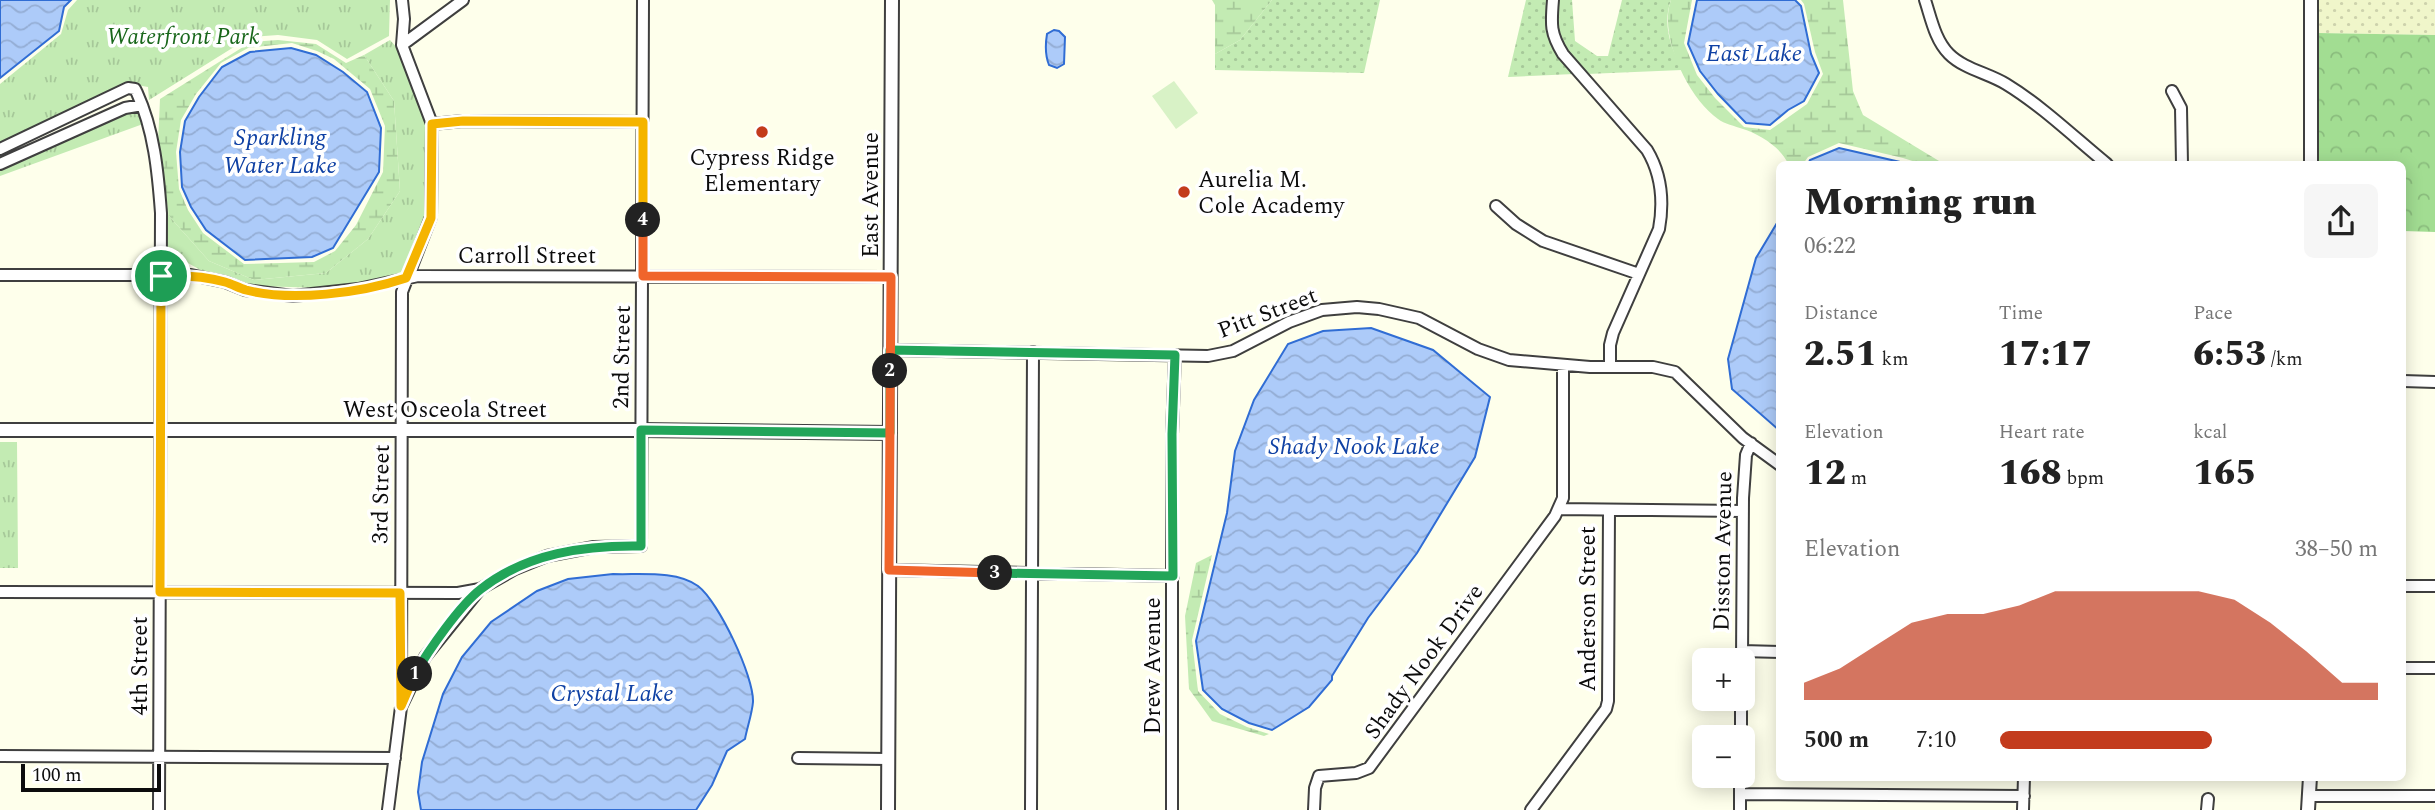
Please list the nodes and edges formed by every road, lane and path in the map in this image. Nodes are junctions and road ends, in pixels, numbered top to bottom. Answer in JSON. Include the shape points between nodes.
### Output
{"nodes":[{"id":1,"x":402,"y":0,"type":"edge"},
{"id":2,"x":463,"y":0,"type":"edge"},
{"id":3,"x":643,"y":0,"type":"edge"},
{"id":4,"x":892,"y":0,"type":"edge"},
{"id":5,"x":1925,"y":0,"type":"edge"},
{"id":6,"x":2311,"y":0,"type":"edge"},
{"id":7,"x":1552,"y":6,"type":"edge"},
{"id":8,"x":402,"y":45,"type":"junction"},
{"id":9,"x":2172,"y":91,"type":"dead end"},
{"id":10,"x":142,"y":105,"type":"junction"},
{"id":11,"x":643,"y":122,"type":"junction"},
{"id":12,"x":432,"y":124,"type":"junction"},
{"id":13,"x":0,"y":149,"type":"edge"},
{"id":14,"x":2103,"y":161,"type":"edge"},
{"id":15,"x":2182,"y":161,"type":"edge"},
{"id":16,"x":2311,"y":161,"type":"edge"},
{"id":17,"x":0,"y":164,"type":"edge"},
{"id":18,"x":1496,"y":206,"type":"dead end"},
{"id":19,"x":1639,"y":274,"type":"junction"},
{"id":20,"x":0,"y":275,"type":"edge"},
{"id":21,"x":161,"y":276,"type":"junction"},
{"id":22,"x":643,"y":276,"type":"junction"},
{"id":23,"x":891,"y":277,"type":"junction"},
{"id":24,"x":406,"y":278,"type":"junction"},
{"id":25,"x":890,"y":350,"type":"junction"},
{"id":26,"x":1033,"y":352,"type":"junction"},
{"id":27,"x":1175,"y":355,"type":"junction"},
{"id":28,"x":1563,"y":365,"type":"junction"},
{"id":29,"x":1610,"y":367,"type":"junction"},
{"id":30,"x":2406,"y":381,"type":"edge"},
{"id":31,"x":2435,"y":382,"type":"edge"},
{"id":32,"x":0,"y":430,"type":"edge"},
{"id":33,"x":161,"y":430,"type":"junction"},
{"id":34,"x":402,"y":430,"type":"junction"},
{"id":35,"x":641,"y":430,"type":"junction"},
{"id":36,"x":890,"y":433,"type":"junction"},
{"id":37,"x":1751,"y":443,"type":"junction"},
{"id":38,"x":1776,"y":462,"type":"edge"},
{"id":39,"x":1559,"y":509,"type":"junction"},
{"id":40,"x":1609,"y":510,"type":"junction"},
{"id":41,"x":1743,"y":511,"type":"junction"},
{"id":42,"x":889,"y":570,"type":"junction"},
{"id":43,"x":1031,"y":573,"type":"junction"},
{"id":44,"x":1173,"y":576,"type":"junction"},
{"id":45,"x":2406,"y":586,"type":"edge"},
{"id":46,"x":2435,"y":586,"type":"edge"},
{"id":47,"x":480,"y":589,"type":"junction"},
{"id":48,"x":0,"y":592,"type":"edge"},
{"id":49,"x":160,"y":592,"type":"junction"},
{"id":50,"x":400,"y":593,"type":"junction"},
{"id":51,"x":1742,"y":648,"type":"edge"},
{"id":52,"x":1776,"y":652,"type":"edge"},
{"id":53,"x":1755,"y":654,"type":"edge"},
{"id":54,"x":2406,"y":667,"type":"edge"},
{"id":55,"x":2435,"y":668,"type":"edge"},
{"id":56,"x":401,"y":706,"type":"junction"},
{"id":57,"x":159,"y":755,"type":"junction"},
{"id":58,"x":0,"y":756,"type":"edge"},
{"id":59,"x":395,"y":758,"type":"junction"},
{"id":60,"x":798,"y":758,"type":"dead end"},
{"id":61,"x":889,"y":759,"type":"junction"},
{"id":62,"x":2024,"y":781,"type":"edge"},
{"id":63,"x":2310,"y":781,"type":"edge"},
{"id":64,"x":1740,"y":788,"type":"edge"},
{"id":65,"x":1740,"y":794,"type":"junction"},
{"id":66,"x":2024,"y":796,"type":"junction"},
{"id":67,"x":2309,"y":796,"type":"junction"},
{"id":68,"x":2435,"y":796,"type":"edge"},
{"id":69,"x":159,"y":810,"type":"edge"},
{"id":70,"x":388,"y":810,"type":"edge"},
{"id":71,"x":888,"y":810,"type":"edge"},
{"id":72,"x":1031,"y":810,"type":"edge"},
{"id":73,"x":1172,"y":810,"type":"edge"},
{"id":74,"x":1314,"y":810,"type":"edge"},
{"id":75,"x":1531,"y":810,"type":"edge"},
{"id":76,"x":1740,"y":810,"type":"edge"},
{"id":77,"x":2023,"y":810,"type":"edge"},
{"id":78,"x":2308,"y":810,"type":"edge"}],
"edges":[{"from":1,"to":8,"type":"street","name":"3rd Street"},
{"from":2,"to":8,"type":"street"},
{"from":3,"to":11,"type":"street","name":"2nd Street"},
{"from":4,"to":23,"type":"street","name":"East Avenue"},
{"from":5,"to":14,"type":"street","via":[[1941,44],[1956,61],[2014,90]]},
{"from":6,"to":16,"type":"street"},
{"from":7,"to":19,"type":"street","via":[[1552,32],[1563,54],[1647,150],[1659,178],[1659,229]]},
{"from":8,"to":12,"type":"street","name":"3rd Street"},
{"from":9,"to":15,"type":"street","via":[[2181,108]]},
{"from":10,"to":13,"type":"street","via":[[135,89],[128,88]]},
{"from":10,"to":17,"type":"street","via":[[125,108]]},
{"from":10,"to":21,"type":"street","name":"4th Street","via":[[159,190]]},
{"from":11,"to":12,"type":"street"},
{"from":11,"to":22,"type":"street","name":"2nd Street"},
{"from":12,"to":24,"type":"street","name":"3rd Street","via":[[431,218]]},
{"from":18,"to":19,"type":"street","via":[[1544,241]]},
{"from":19,"to":29,"type":"street","via":[[1613,333]]},
{"from":20,"to":21,"type":"street","name":"Carroll Street"},
{"from":21,"to":24,"type":"street","name":"Carroll Street","via":[[191,275],[246,290],[293,296]]},
{"from":21,"to":33,"type":"street","name":"4th Street"},
{"from":22,"to":23,"type":"street","name":"Carroll Street"},
{"from":22,"to":24,"type":"street","name":"Carroll Street"},
{"from":22,"to":35,"type":"street","name":"2nd Street"},
{"from":23,"to":25,"type":"street","name":"East Avenue"},
{"from":24,"to":34,"type":"street","name":"3rd Street","via":[[402,292]]},
{"from":25,"to":26,"type":"street","name":"Pitt Street"},
{"from":25,"to":36,"type":"street","name":"East Avenue"},
{"from":26,"to":27,"type":"street","name":"Pitt Street"},
{"from":26,"to":43,"type":"street"},
{"from":27,"to":28,"type":"street","name":"Pitt Street","via":[[1224,354],[1309,314],[1357,307],[1419,318],[1498,357]]},
{"from":27,"to":44,"type":"street","name":"Drew Avenue"},
{"from":28,"to":29,"type":"street","name":"Pitt Street"},
{"from":28,"to":39,"type":"street","via":[[1563,498]]},
{"from":29,"to":37,"type":"street","name":"Pitt Street","via":[[1653,367],[1677,374]]},
{"from":30,"to":31,"type":"street"},
{"from":32,"to":33,"type":"street","name":"West Osceola Street"},
{"from":33,"to":34,"type":"street","name":"West Osceola Street"},
{"from":33,"to":49,"type":"street","name":"4th Street"},
{"from":34,"to":35,"type":"street","name":"West Osceola Street"},
{"from":34,"to":50,"type":"street","name":"3rd Street"},
{"from":35,"to":36,"type":"street","name":"West Osceola Street"},
{"from":35,"to":47,"type":"street","name":"2nd Street","via":[[641,546],[594,547],[547,556]]},
{"from":36,"to":42,"type":"street","name":"East Avenue"},
{"from":37,"to":38,"type":"street","name":"Pitt Street"},
{"from":37,"to":41,"type":"street","name":"Disston Avenue","via":[[1744,464]]},
{"from":39,"to":40,"type":"street"},
{"from":39,"to":74,"type":"street","name":"Shady Nook Drive","via":[[1369,768],[1319,776]]},
{"from":40,"to":41,"type":"street"},
{"from":40,"to":75,"type":"street","name":"Anderson Street","via":[[1606,709]]},
{"from":41,"to":51,"type":"street","name":"Disston Avenue"},
{"from":42,"to":43,"type":"street"},
{"from":42,"to":61,"type":"street","name":"East Avenue"},
{"from":43,"to":44,"type":"street"},
{"from":43,"to":72,"type":"street"},
{"from":44,"to":73,"type":"street","name":"Drew Avenue"},
{"from":45,"to":46,"type":"street"},
{"from":47,"to":50,"type":"street"},
{"from":47,"to":56,"type":"street","via":[[425,657]]},
{"from":48,"to":49,"type":"street"},
{"from":49,"to":50,"type":"street"},
{"from":49,"to":57,"type":"street","name":"4th Street"},
{"from":50,"to":56,"type":"street","name":"3rd Street"},
{"from":52,"to":53,"type":"street"},
{"from":54,"to":55,"type":"street"},
{"from":56,"to":59,"type":"street"},
{"from":57,"to":58,"type":"street"},
{"from":57,"to":59,"type":"street"},
{"from":57,"to":69,"type":"street","name":"4th Street"},
{"from":59,"to":70,"type":"street"},
{"from":60,"to":61,"type":"street"},
{"from":61,"to":71,"type":"street","name":"East Avenue"},
{"from":62,"to":66,"type":"street"},
{"from":63,"to":67,"type":"street"},
{"from":64,"to":65,"type":"street"},
{"from":65,"to":66,"type":"street"},
{"from":65,"to":76,"type":"street"},
{"from":66,"to":77,"type":"street"},
{"from":67,"to":68,"type":"street"},
{"from":67,"to":78,"type":"street"}]}
